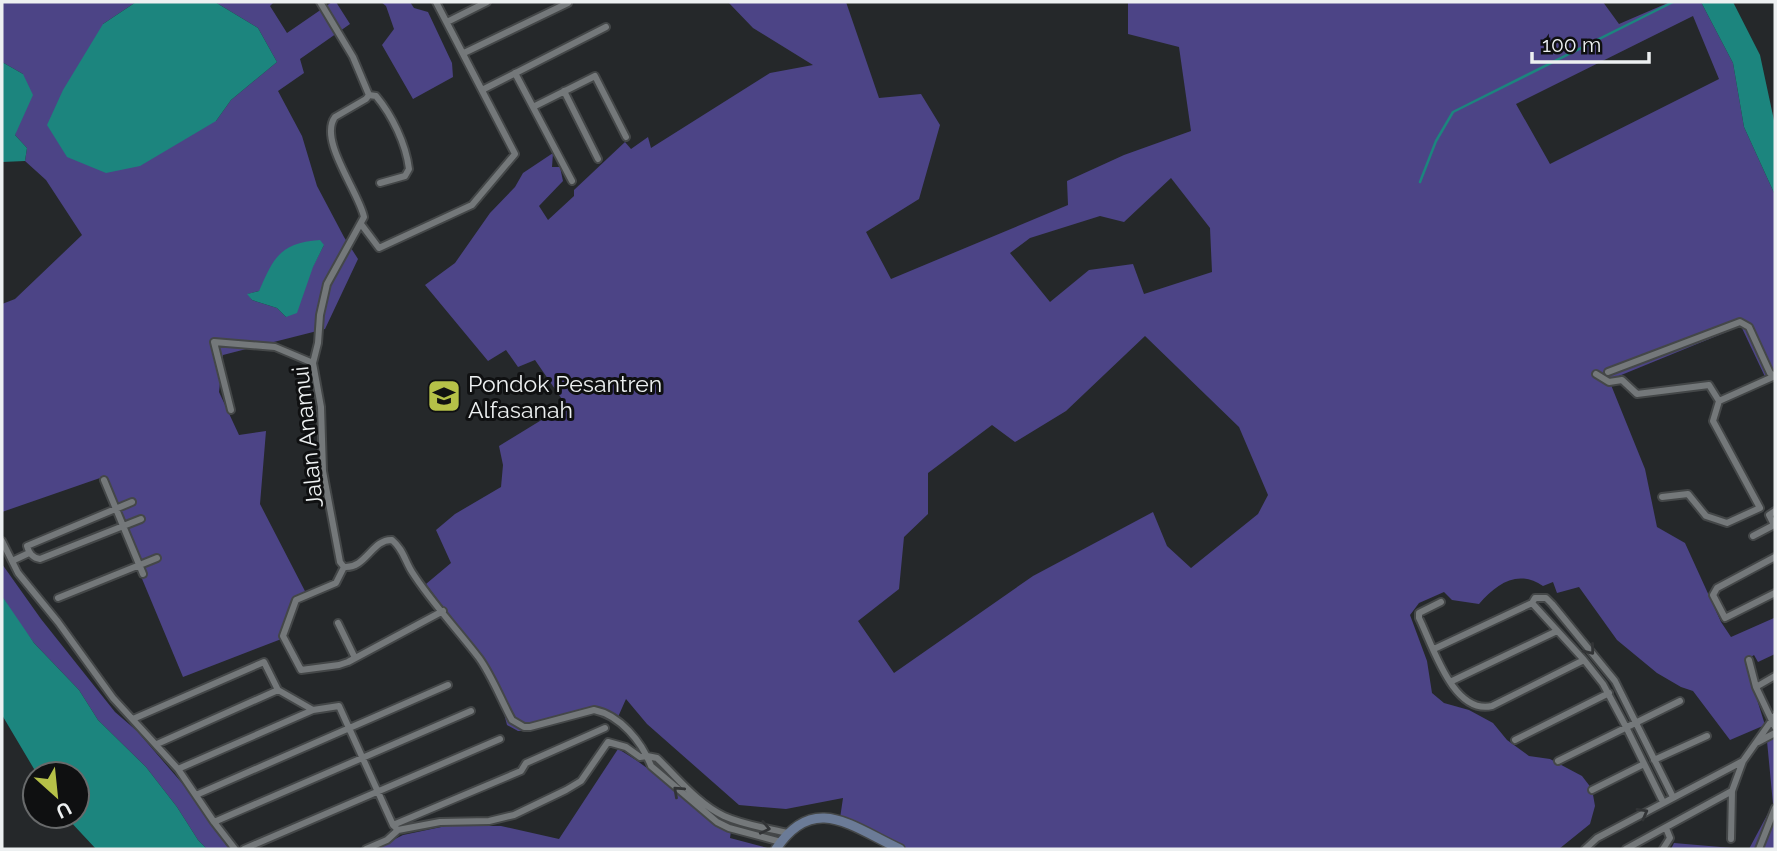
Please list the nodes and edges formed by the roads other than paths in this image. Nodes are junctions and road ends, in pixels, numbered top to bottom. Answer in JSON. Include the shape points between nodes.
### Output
{"nodes":[{"id":1,"x":320,"y":2,"type":"edge"},
{"id":2,"x":436,"y":2,"type":"edge"},
{"id":3,"x":487,"y":2,"type":"edge"},
{"id":4,"x":568,"y":3,"type":"edge"},
{"id":5,"x":447,"y":22,"type":"junction"},
{"id":6,"x":606,"y":27,"type":"dead end"},
{"id":7,"x":464,"y":53,"type":"junction"},
{"id":8,"x":515,"y":73,"type":"junction"},
{"id":9,"x":482,"y":90,"type":"junction"},
{"id":10,"x":564,"y":91,"type":"junction"},
{"id":11,"x":369,"y":95,"type":"junction"},
{"id":12,"x":533,"y":107,"type":"junction"},
{"id":13,"x":625,"y":137,"type":"dead end"},
{"id":14,"x":598,"y":159,"type":"dead end"},
{"id":15,"x":572,"y":181,"type":"dead end"},
{"id":16,"x":380,"y":183,"type":"dead end"},
{"id":17,"x":361,"y":224,"type":"junction"},
{"id":18,"x":313,"y":363,"type":"junction"},
{"id":19,"x":1608,"y":372,"type":"dead end"},
{"id":20,"x":1596,"y":374,"type":"dead end"},
{"id":21,"x":1775,"y":376,"type":"edge"},
{"id":22,"x":1719,"y":401,"type":"junction"},
{"id":23,"x":231,"y":410,"type":"dead end"},
{"id":24,"x":104,"y":481,"type":"dead end"},
{"id":25,"x":1662,"y":497,"type":"dead end"},
{"id":26,"x":132,"y":502,"type":"dead end"},
{"id":27,"x":116,"y":509,"type":"junction"},
{"id":28,"x":1775,"y":510,"type":"edge"},
{"id":29,"x":141,"y":519,"type":"dead end"},
{"id":30,"x":123,"y":526,"type":"junction"},
{"id":31,"x":1775,"y":526,"type":"edge"},
{"id":32,"x":1753,"y":536,"type":"dead end"},
{"id":33,"x":2,"y":541,"type":"edge"},
{"id":34,"x":29,"y":553,"type":"junction"},
{"id":35,"x":157,"y":558,"type":"dead end"},
{"id":36,"x":1775,"y":558,"type":"edge"},
{"id":37,"x":12,"y":561,"type":"junction"},
{"id":38,"x":140,"y":565,"type":"junction"},
{"id":39,"x":344,"y":567,"type":"junction"},
{"id":40,"x":143,"y":574,"type":"dead end"},
{"id":41,"x":1775,"y":593,"type":"edge"},
{"id":42,"x":58,"y":598,"type":"dead end"},
{"id":43,"x":1441,"y":602,"type":"dead end"},
{"id":44,"x":1532,"y":603,"type":"junction"},
{"id":45,"x":443,"y":611,"type":"junction"},
{"id":46,"x":338,"y":623,"type":"dead end"},
{"id":47,"x":1557,"y":631,"type":"junction"},
{"id":48,"x":1434,"y":649,"type":"junction"},
{"id":49,"x":355,"y":658,"type":"junction"},
{"id":50,"x":1584,"y":660,"type":"junction"},
{"id":51,"x":1749,"y":660,"type":"dead end"},
{"id":52,"x":1775,"y":676,"type":"edge"},
{"id":53,"x":1450,"y":682,"type":"junction"},
{"id":54,"x":448,"y":685,"type":"dead end"},
{"id":55,"x":1756,"y":687,"type":"junction"},
{"id":56,"x":278,"y":691,"type":"junction"},
{"id":57,"x":1609,"y":693,"type":"junction"},
{"id":58,"x":1680,"y":701,"type":"dead end"},
{"id":59,"x":313,"y":710,"type":"junction"},
{"id":60,"x":471,"y":710,"type":"dead end"},
{"id":61,"x":1773,"y":718,"type":"edge"},
{"id":62,"x":133,"y":719,"type":"junction"},
{"id":63,"x":1636,"y":722,"type":"junction"},
{"id":64,"x":1626,"y":727,"type":"junction"},
{"id":65,"x":1775,"y":727,"type":"edge"},
{"id":66,"x":605,"y":728,"type":"dead end"},
{"id":67,"x":349,"y":729,"type":"junction"},
{"id":68,"x":1775,"y":733,"type":"edge"},
{"id":69,"x":1707,"y":736,"type":"dead end"},
{"id":70,"x":500,"y":739,"type":"dead end"},
{"id":71,"x":1515,"y":740,"type":"dead end"},
{"id":72,"x":1756,"y":743,"type":"junction"},
{"id":73,"x":157,"y":744,"type":"junction"},
{"id":74,"x":647,"y":755,"type":"junction"},
{"id":75,"x":364,"y":758,"type":"junction"},
{"id":76,"x":1654,"y":760,"type":"junction"},
{"id":77,"x":1558,"y":761,"type":"dead end"},
{"id":78,"x":1743,"y":761,"type":"junction"},
{"id":79,"x":1644,"y":764,"type":"junction"},
{"id":80,"x":178,"y":769,"type":"junction"},
{"id":81,"x":1592,"y":790,"type":"dead end"},
{"id":82,"x":379,"y":791,"type":"junction"},
{"id":83,"x":1732,"y":792,"type":"junction"},
{"id":84,"x":196,"y":795,"type":"junction"},
{"id":85,"x":1672,"y":797,"type":"junction"},
{"id":86,"x":1662,"y":802,"type":"junction"},
{"id":87,"x":1775,"y":808,"type":"edge"},
{"id":88,"x":214,"y":822,"type":"junction"},
{"id":89,"x":396,"y":827,"type":"junction"},
{"id":90,"x":1666,"y":828,"type":"junction"},
{"id":91,"x":788,"y":833,"type":"junction"},
{"id":92,"x":1731,"y":839,"type":"dead end"},
{"id":93,"x":778,"y":846,"type":"edge"},
{"id":94,"x":235,"y":849,"type":"edge"},
{"id":95,"x":244,"y":849,"type":"edge"},
{"id":96,"x":366,"y":849,"type":"edge"},
{"id":97,"x":900,"y":849,"type":"edge"},
{"id":98,"x":1585,"y":849,"type":"edge"},
{"id":99,"x":1626,"y":849,"type":"edge"},
{"id":100,"x":1663,"y":849,"type":"edge"},
{"id":101,"x":1759,"y":849,"type":"edge"}],
"edges":[{"from":1,"to":11,"type":"street","via":[[353,57]]},
{"from":2,"to":5,"type":"street"},
{"from":3,"to":5,"type":"street"},
{"from":4,"to":7,"type":"street"},
{"from":5,"to":7,"type":"street"},
{"from":6,"to":8,"type":"street"},
{"from":7,"to":9,"type":"street"},
{"from":8,"to":9,"type":"street"},
{"from":8,"to":12,"type":"street"},
{"from":9,"to":17,"type":"street","via":[[515,154],[472,205],[379,247]]},
{"from":10,"to":12,"type":"street"},
{"from":10,"to":13,"type":"street","via":[[595,76]]},
{"from":10,"to":14,"type":"street"},
{"from":11,"to":16,"type":"street","via":[[383,105],[409,169],[405,176]]},
{"from":11,"to":17,"type":"street","via":[[335,117],[330,132],[343,172],[362,205]]},
{"from":12,"to":15,"type":"street"},
{"from":17,"to":18,"type":"street","name":"Jalan Anamui","via":[[327,284]]},
{"from":18,"to":23,"type":"street","via":[[275,347],[215,342]]},
{"from":18,"to":39,"type":"street","name":"Jalan Anamui","via":[[321,407],[323,471]]},
{"from":19,"to":21,"type":"street","via":[[1740,322],[1749,327]]},
{"from":20,"to":22,"type":"street","via":[[1609,382],[1622,380],[1637,394],[1709,385]]},
{"from":21,"to":22,"type":"street"},
{"from":22,"to":25,"type":"street","via":[[1713,421],[1760,508],[1727,523],[1706,516],[1688,494]]},
{"from":24,"to":27,"type":"street"},
{"from":26,"to":27,"type":"street"},
{"from":27,"to":30,"type":"street"},
{"from":27,"to":34,"type":"street","via":[[27,546]]},
{"from":28,"to":31,"type":"street","via":[[1769,515]]},
{"from":29,"to":30,"type":"street"},
{"from":30,"to":34,"type":"street","via":[[40,559]]},
{"from":30,"to":38,"type":"street"},
{"from":31,"to":32,"type":"street"},
{"from":33,"to":37,"type":"street"},
{"from":34,"to":37,"type":"street"},
{"from":35,"to":38,"type":"street"},
{"from":36,"to":41,"type":"street","via":[[1717,588],[1713,595],[1725,618]]},
{"from":37,"to":62,"type":"street"},
{"from":38,"to":40,"type":"street"},
{"from":38,"to":42,"type":"street"},
{"from":39,"to":45,"type":"street","via":[[362,562],[382,542],[392,540]]},
{"from":39,"to":49,"type":"street","via":[[336,583],[296,600],[283,636],[303,671]]},
{"from":43,"to":48,"type":"street","via":[[1418,615]]},
{"from":44,"to":47,"type":"street"},
{"from":44,"to":48,"type":"street"},
{"from":44,"to":63,"type":"street","one_way":true,"via":[[1539,596],[1552,604],[1615,681]]},
{"from":45,"to":49,"type":"street"},
{"from":45,"to":74,"type":"street","via":[[479,659],[516,724],[530,727],[594,710],[605,712],[624,726]]},
{"from":46,"to":49,"type":"street"},
{"from":47,"to":50,"type":"street"},
{"from":47,"to":53,"type":"street"},
{"from":48,"to":53,"type":"street"},
{"from":50,"to":53,"type":"street","via":[[1485,708],[1464,700]]},
{"from":50,"to":57,"type":"street"},
{"from":51,"to":55,"type":"street"},
{"from":52,"to":55,"type":"street"},
{"from":54,"to":67,"type":"street"},
{"from":55,"to":61,"type":"street"},
{"from":56,"to":59,"type":"street"},
{"from":56,"to":62,"type":"street","via":[[264,662]]},
{"from":56,"to":73,"type":"street"},
{"from":57,"to":64,"type":"street"},
{"from":57,"to":71,"type":"street"},
{"from":58,"to":63,"type":"street"},
{"from":59,"to":67,"type":"street","via":[[339,706]]},
{"from":59,"to":80,"type":"street"},
{"from":60,"to":75,"type":"street"},
{"from":61,"to":65,"type":"street"},
{"from":61,"to":72,"type":"street"},
{"from":62,"to":73,"type":"street"},
{"from":63,"to":64,"type":"street"},
{"from":63,"to":76,"type":"street"},
{"from":64,"to":77,"type":"street"},
{"from":64,"to":79,"type":"street"},
{"from":66,"to":89,"type":"street"},
{"from":67,"to":75,"type":"street"},
{"from":67,"to":84,"type":"street"},
{"from":68,"to":72,"type":"street"},
{"from":69,"to":76,"type":"street"},
{"from":70,"to":82,"type":"street"},
{"from":72,"to":78,"type":"street"},
{"from":73,"to":80,"type":"street"},
{"from":74,"to":89,"type":"street","via":[[640,757],[608,742],[580,781],[514,815]]},
{"from":74,"to":91,"type":"street","one_way":true,"via":[[657,758],[720,815]]},
{"from":93,"to":74,"type":"street","one_way":true,"via":[[717,822],[651,766]]},
{"from":75,"to":82,"type":"street"},
{"from":75,"to":88,"type":"street"},
{"from":76,"to":85,"type":"street"},
{"from":78,"to":83,"type":"street"},
{"from":78,"to":85,"type":"street"},
{"from":79,"to":81,"type":"street"},
{"from":79,"to":86,"type":"street"},
{"from":80,"to":84,"type":"street"},
{"from":82,"to":89,"type":"street"},
{"from":82,"to":95,"type":"street"},
{"from":83,"to":90,"type":"street"},
{"from":83,"to":92,"type":"street"},
{"from":84,"to":88,"type":"street"},
{"from":85,"to":86,"type":"street"},
{"from":98,"to":86,"type":"street","one_way":true},
{"from":87,"to":101,"type":"street"},
{"from":88,"to":94,"type":"street"},
{"from":89,"to":96,"type":"street","via":[[387,840]]},
{"from":90,"to":99,"type":"street"},
{"from":90,"to":100,"type":"street","via":[[1670,838]]},
{"from":91,"to":93,"type":"main road"},
{"from":91,"to":97,"type":"main road","via":[[804,821],[826,817]]}]}
